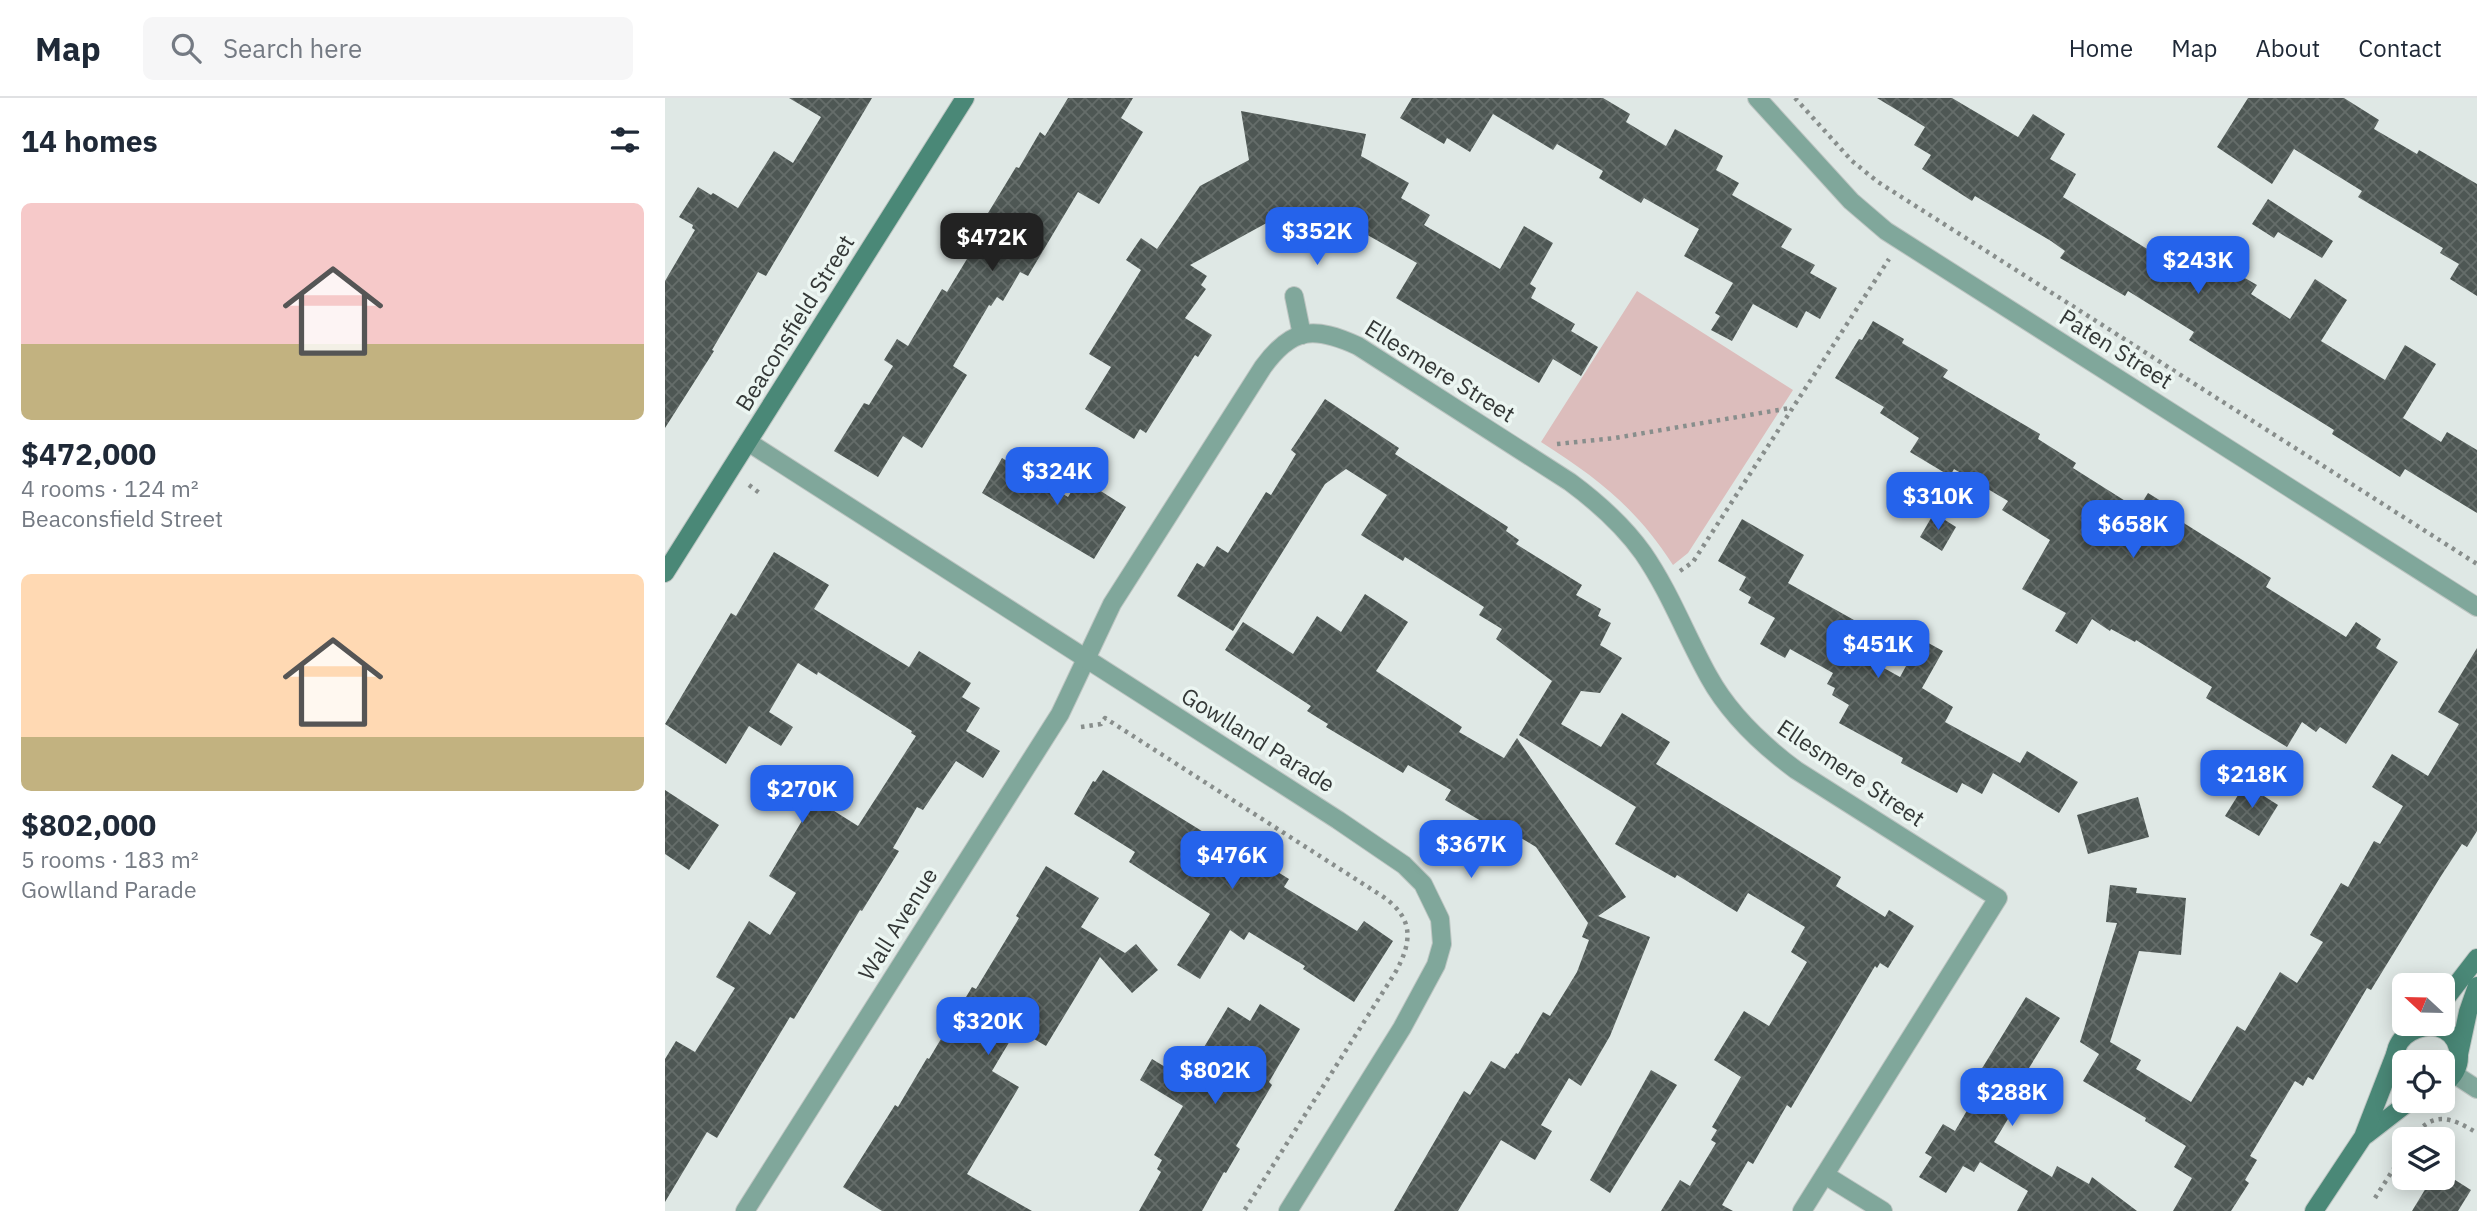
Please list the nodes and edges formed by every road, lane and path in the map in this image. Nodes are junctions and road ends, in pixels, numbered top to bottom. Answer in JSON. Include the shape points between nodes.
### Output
{"nodes":[{"id":1,"x":965,"y":98,"type":"edge"},
{"id":2,"x":1757,"y":98,"type":"edge"},
{"id":3,"x":1795,"y":98,"type":"edge"},
{"id":4,"x":1901,"y":241,"type":"junction"},
{"id":5,"x":1294,"y":296,"type":"dead end"},
{"id":6,"x":1302,"y":335,"type":"junction"},
{"id":7,"x":1791,"y":408,"type":"junction"},
{"id":8,"x":748,"y":442,"type":"junction"},
{"id":9,"x":1516,"y":449,"type":"junction"},
{"id":10,"x":2477,"y":565,"type":"edge"},
{"id":11,"x":665,"y":573,"type":"edge"},
{"id":12,"x":1662,"y":583,"type":"junction"},
{"id":13,"x":2477,"y":607,"type":"edge"},
{"id":14,"x":1085,"y":659,"type":"junction"},
{"id":15,"x":1060,"y":714,"type":"junction"},
{"id":16,"x":2477,"y":958,"type":"edge"},
{"id":17,"x":2455,"y":986,"type":"edge"},
{"id":18,"x":2477,"y":986,"type":"edge"},
{"id":19,"x":2449,"y":1036,"type":"edge"},
{"id":20,"x":2455,"y":1058,"type":"edge"},
{"id":21,"x":2455,"y":1061,"type":"edge"},
{"id":22,"x":2392,"y":1062,"type":"edge"},
{"id":23,"x":2455,"y":1074,"type":"edge"},
{"id":24,"x":2477,"y":1089,"type":"edge"},
{"id":25,"x":2395,"y":1113,"type":"edge"},
{"id":26,"x":2422,"y":1127,"type":"edge"},
{"id":27,"x":2477,"y":1133,"type":"edge"},
{"id":28,"x":2363,"y":1138,"type":"junction"},
{"id":29,"x":2392,"y":1171,"type":"edge"},
{"id":30,"x":1825,"y":1175,"type":"junction"},
{"id":31,"x":2375,"y":1198,"type":"dead end"},
{"id":32,"x":745,"y":1211,"type":"edge"},
{"id":33,"x":1244,"y":1211,"type":"edge"},
{"id":34,"x":1288,"y":1211,"type":"edge"},
{"id":35,"x":1802,"y":1211,"type":"edge"},
{"id":36,"x":1882,"y":1211,"type":"edge"},
{"id":37,"x":2314,"y":1211,"type":"edge"}],
"edges":[{"from":1,"to":8,"type":"main road","name":"Beaconsfield Street"},
{"from":2,"to":4,"type":"street","name":"Paten Street","via":[[1851,201]]},
{"from":3,"to":10,"type":"path","via":[[1878,183]]},
{"from":4,"to":7,"type":"path"},
{"from":4,"to":13,"type":"street","name":"Paten Street"},
{"from":5,"to":6,"type":"street"},
{"from":6,"to":9,"type":"street","name":"Ellesmere Street","via":[[1329,335],[1358,346]]},
{"from":6,"to":14,"type":"street","via":[[1285,341],[1263,367],[1112,604]]},
{"from":7,"to":9,"type":"path","via":[[1615,438]]},
{"from":7,"to":12,"type":"path","via":[[1693,562]]},
{"from":8,"to":11,"type":"main road","name":"Beaconsfield Street"},
{"from":8,"to":14,"type":"street","name":"Gowlland Parade"},
{"from":9,"to":12,"type":"street","name":"Ellesmere Street","via":[[1595,501],[1642,552]]},
{"from":12,"to":30,"type":"street","name":"Ellesmere Street","via":[[1710,680],[1747,730],[1796,770],[1998,898]]},
{"from":14,"to":15,"type":"street","name":"Wall Avenue"},
{"from":14,"to":34,"type":"street","name":"Gowlland Parade","via":[[1404,865],[1423,884],[1440,919],[1442,944],[1430,979]]},
{"from":15,"to":32,"type":"street","name":"Wall Avenue"},
{"from":15,"to":33,"type":"path","via":[[1081,727],[1101,724],[1105,718],[1382,896],[1406,923],[1409,934],[1399,967]]},
{"from":16,"to":17,"type":"main road"},
{"from":18,"to":21,"type":"main road"},
{"from":19,"to":20,"type":"main road","via":[[2457,1048]]},
{"from":22,"to":28,"type":"main road"},
{"from":23,"to":24,"type":"street"},
{"from":25,"to":28,"type":"main road"},
{"from":26,"to":27,"type":"path","via":[[2441,1118]]},
{"from":28,"to":37,"type":"main road"},
{"from":29,"to":31,"type":"path"},
{"from":30,"to":35,"type":"street","name":"Ellesmere Street"},
{"from":30,"to":36,"type":"street"}]}
